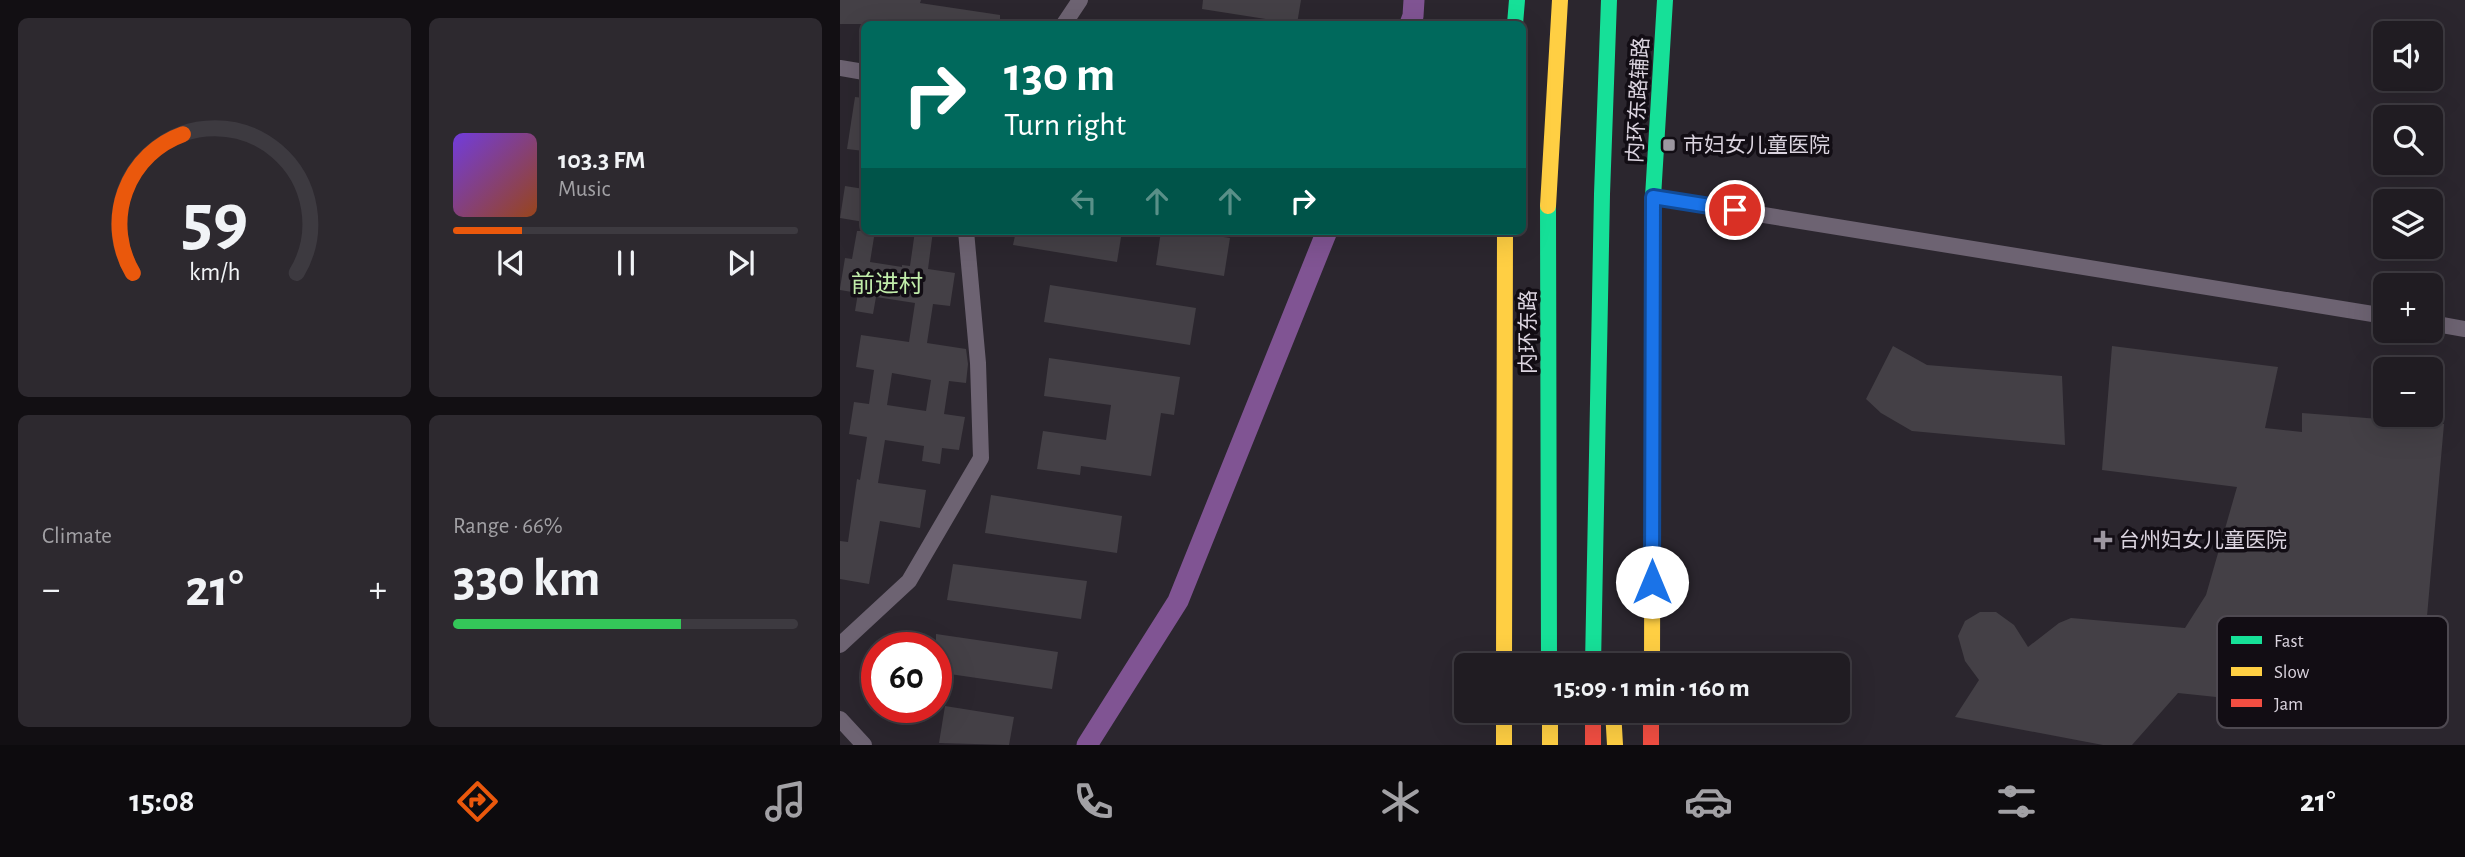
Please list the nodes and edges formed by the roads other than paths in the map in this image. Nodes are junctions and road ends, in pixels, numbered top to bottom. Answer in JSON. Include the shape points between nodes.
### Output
{"nodes":[{"id":1,"x":1080,"y":0,"type":"edge"},
{"id":2,"x":1517,"y":0,"type":"edge"},
{"id":3,"x":1560,"y":0,"type":"edge"},
{"id":4,"x":1609,"y":0,"type":"edge"},
{"id":5,"x":1665,"y":0,"type":"edge"},
{"id":6,"x":1066,"y":21,"type":"edge"},
{"id":7,"x":1515,"y":21,"type":"edge"},
{"id":8,"x":840,"y":68,"type":"edge"},
{"id":9,"x":861,"y":72,"type":"edge"},
{"id":10,"x":1653,"y":197,"type":"junction"},
{"id":11,"x":966,"y":235,"type":"edge"},
{"id":12,"x":1505,"y":235,"type":"edge"},
{"id":13,"x":2373,"y":314,"type":"edge"},
{"id":14,"x":2443,"y":325,"type":"edge"},
{"id":15,"x":2465,"y":328,"type":"edge"},
{"id":16,"x":1593,"y":617,"type":"junction"},
{"id":17,"x":840,"y":645,"type":"edge"},
{"id":18,"x":1504,"y":653,"type":"edge"},
{"id":19,"x":1549,"y":653,"type":"edge"},
{"id":20,"x":1593,"y":653,"type":"edge"},
{"id":21,"x":1600,"y":653,"type":"edge"},
{"id":22,"x":1652,"y":653,"type":"edge"},
{"id":23,"x":840,"y":719,"type":"edge"},
{"id":24,"x":1504,"y":723,"type":"edge"},
{"id":25,"x":1550,"y":723,"type":"edge"},
{"id":26,"x":1593,"y":723,"type":"edge"},
{"id":27,"x":1613,"y":723,"type":"edge"},
{"id":28,"x":1651,"y":723,"type":"edge"},
{"id":29,"x":864,"y":745,"type":"edge"},
{"id":30,"x":1504,"y":745,"type":"edge"},
{"id":31,"x":1550,"y":745,"type":"edge"},
{"id":32,"x":1593,"y":745,"type":"edge"},
{"id":33,"x":1615,"y":745,"type":"edge"},
{"id":34,"x":1651,"y":745,"type":"edge"}],
"edges":[{"from":1,"to":6,"type":"street"},
{"from":2,"to":7,"type":"main road"},
{"from":3,"to":19,"type":"main road","name":"内环东路","via":[[1548,199]]},
{"from":4,"to":16,"type":"main road"},
{"from":5,"to":10,"type":"main road","name":"内环东路辅路"},
{"from":8,"to":9,"type":"street"},
{"from":10,"to":13,"type":"street"},
{"from":10,"to":22,"type":"main road","name":"内环东路辅路"},
{"from":11,"to":17,"type":"street","via":[[981,458],[909,581]]},
{"from":12,"to":18,"type":"main road"},
{"from":14,"to":15,"type":"street"},
{"from":16,"to":20,"type":"main road"},
{"from":16,"to":21,"type":"main road"},
{"from":23,"to":29,"type":"street"},
{"from":24,"to":30,"type":"main road"},
{"from":25,"to":31,"type":"main road"},
{"from":26,"to":32,"type":"main road"},
{"from":27,"to":33,"type":"main road"},
{"from":28,"to":34,"type":"main road"}]}
